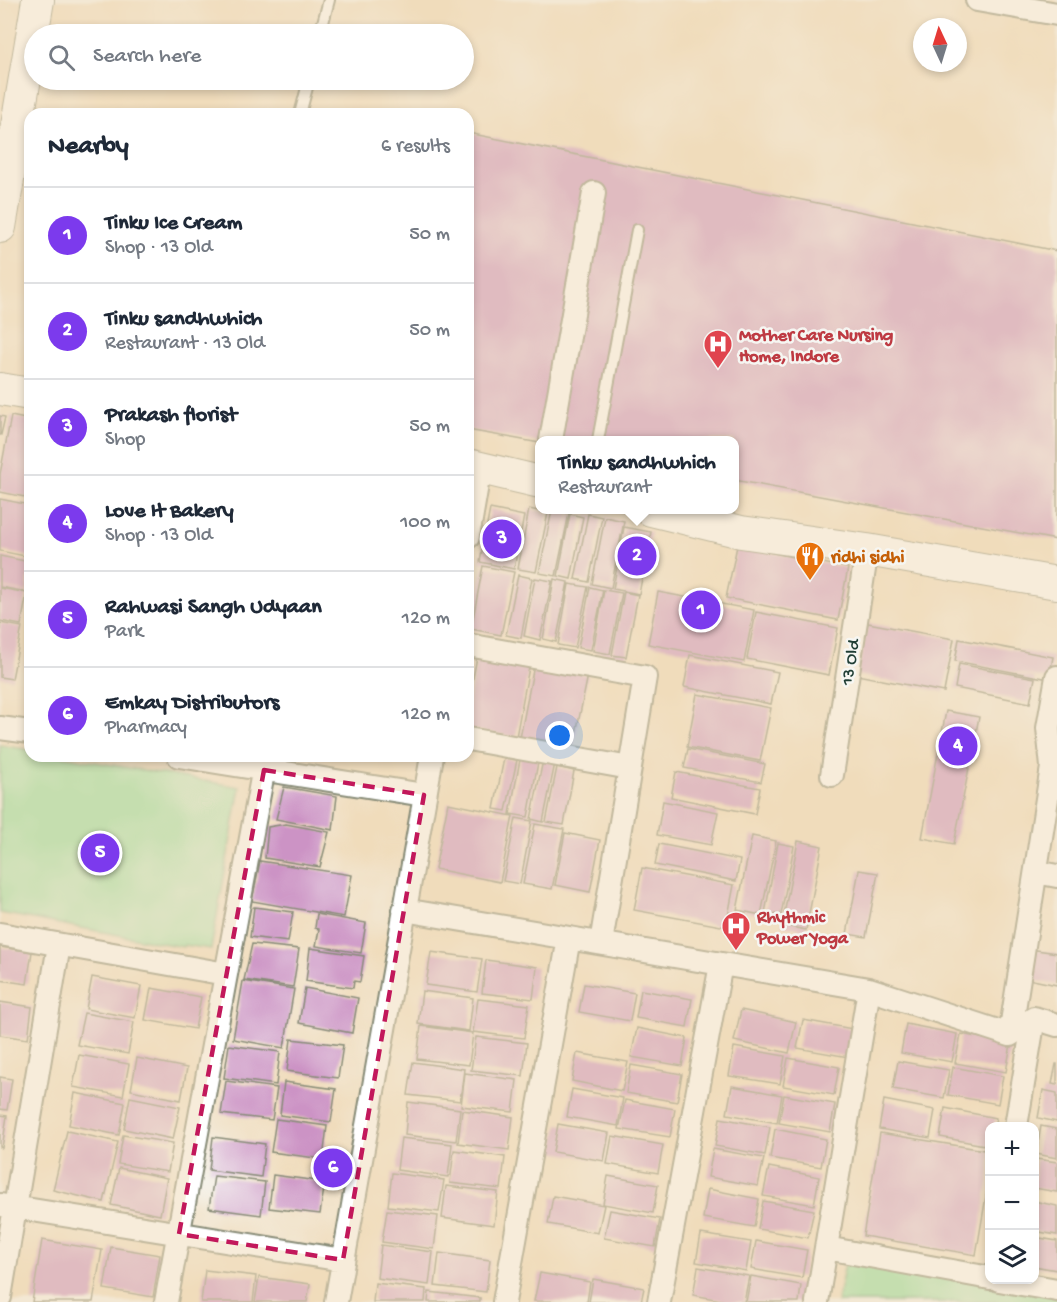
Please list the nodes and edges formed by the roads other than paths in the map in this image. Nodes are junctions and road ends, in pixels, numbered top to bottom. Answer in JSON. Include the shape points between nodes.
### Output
{"nodes":[{"id":1,"x":38,"y":0,"type":"edge"},
{"id":2,"x":329,"y":0,"type":"edge"},
{"id":3,"x":976,"y":0,"type":"edge"},
{"id":4,"x":1043,"y":8,"type":"edge"},
{"id":5,"x":34,"y":24,"type":"edge"},
{"id":6,"x":323,"y":24,"type":"edge"},
{"id":7,"x":24,"y":76,"type":"edge"},
{"id":8,"x":306,"y":90,"type":"edge"},
{"id":9,"x":302,"y":108,"type":"edge"},
{"id":10,"x":4,"y":184,"type":"edge"},
{"id":11,"x":594,"y":193,"type":"dead end"},
{"id":12,"x":0,"y":227,"type":"edge"},
{"id":13,"x":637,"y":230,"type":"dead end"},
{"id":14,"x":0,"y":389,"type":"edge"},
{"id":15,"x":24,"y":393,"type":"edge"},
{"id":16,"x":552,"y":436,"type":"edge"},
{"id":17,"x":599,"y":436,"type":"edge"},
{"id":18,"x":474,"y":466,"type":"edge"},
{"id":19,"x":535,"y":481,"type":"edge"},
{"id":20,"x":667,"y":514,"type":"edge"},
{"id":21,"x":867,"y":550,"type":"junction"},
{"id":22,"x":1057,"y":583,"type":"edge"},
{"id":23,"x":474,"y":646,"type":"edge"},
{"id":24,"x":1057,"y":677,"type":"edge"},
{"id":25,"x":0,"y":728,"type":"edge"},
{"id":26,"x":24,"y":731,"type":"edge"},
{"id":27,"x":474,"y":740,"type":"edge"},
{"id":28,"x":431,"y":762,"type":"edge"},
{"id":29,"x":265,"y":763,"type":"edge"},
{"id":30,"x":630,"y":768,"type":"junction"},
{"id":31,"x":1055,"y":768,"type":"edge"},
{"id":32,"x":832,"y":775,"type":"dead end"},
{"id":33,"x":424,"y":795,"type":"junction"},
{"id":34,"x":1046,"y":874,"type":"edge"},
{"id":35,"x":404,"y":910,"type":"junction"},
{"id":36,"x":0,"y":934,"type":"edge"},
{"id":37,"x":569,"y":938,"type":"junction"},
{"id":38,"x":602,"y":944,"type":"junction"},
{"id":39,"x":59,"y":945,"type":"junction"},
{"id":40,"x":721,"y":964,"type":"junction"},
{"id":41,"x":226,"y":974,"type":"junction"},
{"id":42,"x":869,"y":989,"type":"junction"},
{"id":43,"x":1034,"y":1018,"type":"junction"},
{"id":44,"x":1057,"y":1025,"type":"edge"},
{"id":45,"x":1010,"y":1035,"type":"junction"},
{"id":46,"x":1017,"y":1122,"type":"edge"},
{"id":47,"x":8,"y":1206,"type":"edge"},
{"id":48,"x":179,"y":1234,"type":"junction"},
{"id":49,"x":826,"y":1248,"type":"junction"},
{"id":50,"x":343,"y":1260,"type":"junction"},
{"id":51,"x":985,"y":1277,"type":"edge"},
{"id":52,"x":1022,"y":1284,"type":"edge"},
{"id":53,"x":1057,"y":1290,"type":"edge"},
{"id":54,"x":0,"y":1297,"type":"edge"},
{"id":55,"x":166,"y":1302,"type":"edge"},
{"id":56,"x":336,"y":1302,"type":"edge"},
{"id":57,"x":504,"y":1302,"type":"edge"},
{"id":58,"x":659,"y":1302,"type":"edge"},
{"id":59,"x":817,"y":1302,"type":"edge"}],
"edges":[{"from":1,"to":5,"type":"street"},
{"from":2,"to":6,"type":"lane"},
{"from":3,"to":4,"type":"street"},
{"from":7,"to":10,"type":"street"},
{"from":8,"to":9,"type":"lane"},
{"from":10,"to":12,"type":"street"},
{"from":11,"to":16,"type":"street"},
{"from":13,"to":17,"type":"lane"},
{"from":14,"to":15,"type":"street"},
{"from":18,"to":19,"type":"street"},
{"from":20,"to":21,"type":"street","via":[[741,532]]},
{"from":21,"to":22,"type":"street"},
{"from":21,"to":32,"type":"street","name":"13 Old"},
{"from":23,"to":30,"type":"street","via":[[645,677]]},
{"from":24,"to":31,"type":"street","via":[[1048,728]]},
{"from":25,"to":26,"type":"street"},
{"from":27,"to":30,"type":"street"},
{"from":28,"to":33,"type":"street"},
{"from":29,"to":33,"type":"street"},
{"from":29,"to":41,"type":"street"},
{"from":30,"to":38,"type":"street"},
{"from":31,"to":34,"type":"street"},
{"from":33,"to":35,"type":"street"},
{"from":34,"to":45,"type":"street"},
{"from":35,"to":37,"type":"street"},
{"from":35,"to":50,"type":"street"},
{"from":36,"to":39,"type":"street"},
{"from":37,"to":38,"type":"street"},
{"from":37,"to":57,"type":"street"},
{"from":38,"to":40,"type":"street"},
{"from":39,"to":41,"type":"street"},
{"from":39,"to":47,"type":"street"},
{"from":40,"to":42,"type":"street"},
{"from":40,"to":58,"type":"street"},
{"from":41,"to":48,"type":"street"},
{"from":42,"to":45,"type":"street"},
{"from":42,"to":49,"type":"street"},
{"from":43,"to":44,"type":"street"},
{"from":43,"to":45,"type":"street"},
{"from":43,"to":46,"type":"street"},
{"from":47,"to":48,"type":"street"},
{"from":47,"to":54,"type":"street"},
{"from":48,"to":50,"type":"street"},
{"from":48,"to":55,"type":"street"},
{"from":49,"to":51,"type":"street"},
{"from":49,"to":59,"type":"street"},
{"from":50,"to":56,"type":"street"},
{"from":52,"to":53,"type":"street"}]}
